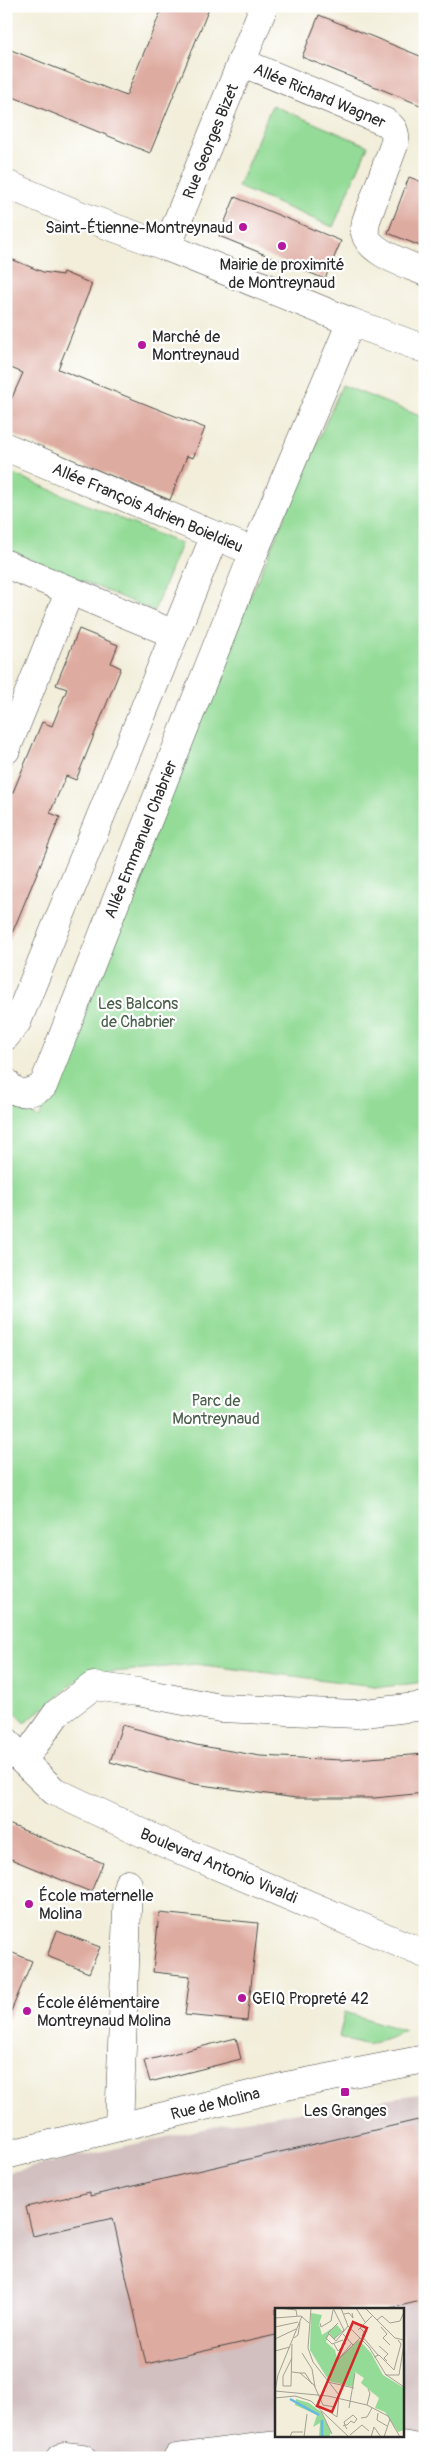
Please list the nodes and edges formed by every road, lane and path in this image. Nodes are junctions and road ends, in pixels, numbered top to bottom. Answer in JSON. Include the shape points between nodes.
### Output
{"nodes":[{"id":1,"x":264,"y":6,"type":"edge"},
{"id":2,"x":241,"y":62,"type":"junction"},
{"id":3,"x":6,"y":184,"type":"edge"},
{"id":4,"x":166,"y":247,"type":"junction"},
{"id":5,"x":425,"y":272,"type":"edge"},
{"id":6,"x":351,"y":322,"type":"junction"},
{"id":7,"x":425,"y":349,"type":"edge"},
{"id":8,"x":6,"y":447,"type":"edge"},
{"id":9,"x":215,"y":535,"type":"junction"},
{"id":10,"x":254,"y":552,"type":"junction"},
{"id":11,"x":6,"y":564,"type":"edge"},
{"id":12,"x":70,"y":590,"type":"junction"},
{"id":13,"x":174,"y":634,"type":"junction"},
{"id":14,"x":6,"y":750,"type":"edge"},
{"id":15,"x":6,"y":1036,"type":"edge"},
{"id":16,"x":6,"y":1082,"type":"edge"},
{"id":17,"x":425,"y":1706,"type":"edge"},
{"id":18,"x":15,"y":1751,"type":"edge"},
{"id":19,"x":128,"y":1884,"type":"dead end"},
{"id":20,"x":425,"y":1954,"type":"edge"},
{"id":21,"x":425,"y":2059,"type":"edge"},
{"id":22,"x":119,"y":2127,"type":"junction"},
{"id":23,"x":6,"y":2155,"type":"edge"},
{"id":24,"x":365,"y":2442,"type":"junction"},
{"id":25,"x":425,"y":2450,"type":"edge"},
{"id":26,"x":60,"y":2458,"type":"edge"},
{"id":27,"x":82,"y":2458,"type":"edge"},
{"id":28,"x":177,"y":2458,"type":"edge"},
{"id":29,"x":318,"y":2458,"type":"edge"}],
"edges":[{"from":1,"to":2,"type":"main road","name":"Rue Georges Bizet"},
{"from":2,"to":4,"type":"main road","name":"Rue Georges Bizet"},
{"from":2,"to":5,"type":"main road","name":"Allée Richard Wagner","via":[[394,128],[394,146],[366,221],[365,233],[370,243],[382,253]]},
{"from":3,"to":4,"type":"main road"},
{"from":4,"to":6,"type":"main road"},
{"from":6,"to":7,"type":"main road"},
{"from":6,"to":10,"type":"main road","name":"Allée François Adrien Boieldieu"},
{"from":8,"to":9,"type":"main road","name":"Allée François Adrien Boieldieu"},
{"from":9,"to":10,"type":"main road","name":"Allée François Adrien Boieldieu"},
{"from":9,"to":13,"type":"main road"},
{"from":10,"to":16,"type":"main road","name":"Allée Emmanuel Chabrier","via":[[43,1086],[32,1093],[20,1093]]},
{"from":11,"to":12,"type":"main road"},
{"from":12,"to":13,"type":"main road"},
{"from":12,"to":14,"type":"main road"},
{"from":13,"to":15,"type":"main road","via":[[18,1022]]},
{"from":17,"to":18,"type":"main road","name":"Boulevard Antonio Vivaldi","via":[[356,1714],[220,1708],[93,1686]]},
{"from":18,"to":20,"type":"main road","name":"Boulevard Antonio Vivaldi","via":[[54,1790],[166,1844]]},
{"from":19,"to":22,"type":"main road"},
{"from":21,"to":22,"type":"main road","name":"Rue de Molina","via":[[286,2086]]},
{"from":22,"to":23,"type":"main road","name":"Rue de Molina"},
{"from":24,"to":25,"type":"main road"},
{"from":24,"to":28,"type":"main road","via":[[308,2442]]},
{"from":24,"to":29,"type":"main road"},
{"from":26,"to":27,"type":"main road"}]}
